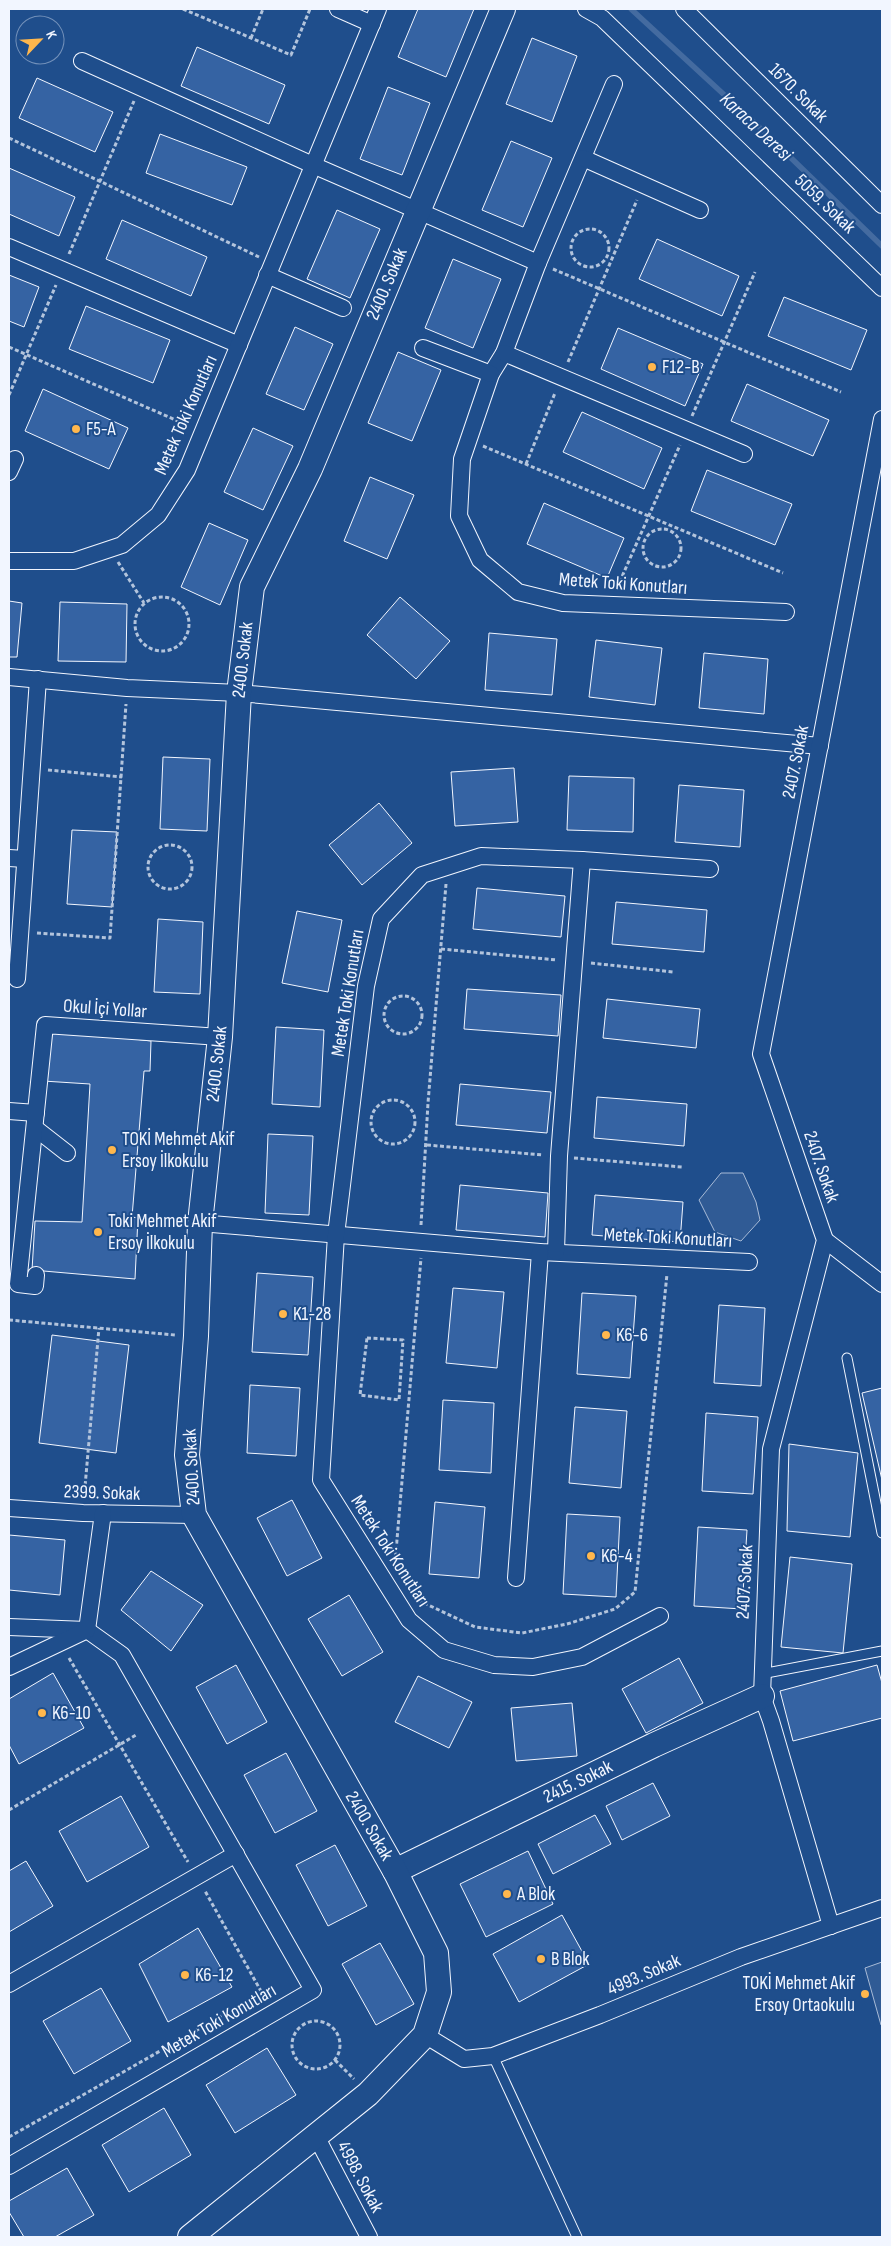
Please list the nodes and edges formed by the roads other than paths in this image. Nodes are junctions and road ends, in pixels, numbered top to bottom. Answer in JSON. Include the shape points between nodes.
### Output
{"nodes":[{"id":1,"x":338,"y":9,"type":"edge"},
{"id":2,"x":378,"y":9,"type":"edge"},
{"id":3,"x":503,"y":9,"type":"edge"},
{"id":4,"x":586,"y":9,"type":"edge"},
{"id":5,"x":684,"y":9,"type":"edge"},
{"id":6,"x":372,"y":24,"type":"junction"},
{"id":7,"x":82,"y":61,"type":"dead end"},
{"id":8,"x":614,"y":84,"type":"dead end"},
{"id":9,"x":583,"y":158,"type":"junction"},
{"id":10,"x":315,"y":166,"type":"junction"},
{"id":11,"x":882,"y":205,"type":"edge"},
{"id":12,"x":418,"y":210,"type":"junction"},
{"id":13,"x":700,"y":210,"type":"dead end"},
{"id":14,"x":9,"y":247,"type":"edge"},
{"id":15,"x":538,"y":263,"type":"junction"},
{"id":16,"x":270,"y":269,"type":"junction"},
{"id":17,"x":882,"y":288,"type":"edge"},
{"id":18,"x":343,"y":308,"type":"dead end"},
{"id":19,"x":239,"y":345,"type":"junction"},
{"id":20,"x":422,"y":348,"type":"dead end"},
{"id":21,"x":504,"y":353,"type":"junction"},
{"id":22,"x":491,"y":374,"type":"junction"},
{"id":23,"x":882,"y":419,"type":"edge"},
{"id":24,"x":744,"y":454,"type":"dead end"},
{"id":25,"x":9,"y":561,"type":"edge"},
{"id":26,"x":786,"y":612,"type":"dead end"},
{"id":27,"x":9,"y":677,"type":"edge"},
{"id":28,"x":38,"y":679,"type":"junction"},
{"id":29,"x":239,"y":693,"type":"junction"},
{"id":30,"x":820,"y":746,"type":"junction"},
{"id":31,"x":9,"y":858,"type":"edge"},
{"id":32,"x":25,"y":859,"type":"junction"},
{"id":33,"x":582,"y":860,"type":"junction"},
{"id":34,"x":710,"y":869,"type":"dead end"},
{"id":35,"x":17,"y":979,"type":"dead end"},
{"id":36,"x":220,"y":1037,"type":"junction"},
{"id":37,"x":9,"y":1111,"type":"edge"},
{"id":38,"x":35,"y":1121,"type":"junction"},
{"id":39,"x":67,"y":1153,"type":"dead end"},
{"id":40,"x":200,"y":1223,"type":"junction"},
{"id":41,"x":336,"y":1236,"type":"junction"},
{"id":42,"x":824,"y":1240,"type":"junction"},
{"id":43,"x":548,"y":1252,"type":"junction"},
{"id":44,"x":749,"y":1262,"type":"dead end"},
{"id":45,"x":36,"y":1275,"type":"dead end"},
{"id":46,"x":882,"y":1284,"type":"edge"},
{"id":47,"x":847,"y":1358,"type":"dead end"},
{"id":48,"x":9,"y":1508,"type":"edge"},
{"id":49,"x":103,"y":1513,"type":"junction"},
{"id":50,"x":194,"y":1515,"type":"junction"},
{"id":51,"x":882,"y":1533,"type":"edge"},
{"id":52,"x":516,"y":1578,"type":"dead end"},
{"id":53,"x":660,"y":1616,"type":"dead end"},
{"id":54,"x":9,"y":1627,"type":"edge"},
{"id":55,"x":87,"y":1630,"type":"junction"},
{"id":56,"x":882,"y":1650,"type":"edge"},
{"id":57,"x":9,"y":1667,"type":"edge"},
{"id":58,"x":761,"y":1685,"type":"junction"},
{"id":59,"x":236,"y":1854,"type":"junction"},
{"id":60,"x":395,"y":1871,"type":"junction"},
{"id":61,"x":882,"y":1908,"type":"edge"},
{"id":62,"x":831,"y":1926,"type":"junction"},
{"id":63,"x":9,"y":1984,"type":"edge"},
{"id":64,"x":425,"y":2035,"type":"junction"},
{"id":65,"x":493,"y":2056,"type":"junction"},
{"id":66,"x":316,"y":2136,"type":"junction"},
{"id":67,"x":9,"y":2166,"type":"edge"},
{"id":68,"x":190,"y":2237,"type":"edge"},
{"id":69,"x":369,"y":2237,"type":"edge"},
{"id":70,"x":577,"y":2237,"type":"edge"}],
"edges":[{"from":1,"to":6,"type":"street"},
{"from":2,"to":6,"type":"street","name":"Metek Toki Konutları"},
{"from":3,"to":12,"type":"main road","name":"2400. Sokak"},
{"from":4,"to":17,"type":"street","name":"5059. Sokak","via":[[602,18]]},
{"from":5,"to":11,"type":"street","name":"1670. Sokak"},
{"from":6,"to":10,"type":"street","name":"Metek Toki Konutları"},
{"from":7,"to":10,"type":"street"},
{"from":8,"to":9,"type":"street","name":"Metek Toki Konutları"},
{"from":9,"to":13,"type":"street"},
{"from":9,"to":15,"type":"street","name":"Metek Toki Konutları"},
{"from":10,"to":12,"type":"street"},
{"from":10,"to":16,"type":"street","name":"Metek Toki Konutları"},
{"from":12,"to":15,"type":"street"},
{"from":12,"to":29,"type":"main road","name":"2400. Sokak","via":[[310,469],[252,587]]},
{"from":14,"to":19,"type":"street","name":"Metek Toki Konutları"},
{"from":15,"to":21,"type":"street","name":"Metek Toki Konutları"},
{"from":16,"to":18,"type":"street"},
{"from":16,"to":19,"type":"street","name":"Metek Toki Konutları"},
{"from":19,"to":25,"type":"street","name":"Metek Toki Konutları","via":[[187,470],[158,515],[122,545],[74,561]]},
{"from":20,"to":22,"type":"street"},
{"from":21,"to":22,"type":"street","name":"Metek Toki Konutları"},
{"from":21,"to":24,"type":"street"},
{"from":22,"to":26,"type":"street","name":"Metek Toki Konutları","via":[[462,459],[458,516],[480,560],[518,592],[563,604]]},
{"from":23,"to":30,"type":"street","name":"2407. Sokak"},
{"from":27,"to":28,"type":"street"},
{"from":28,"to":29,"type":"street","via":[[127,688]]},
{"from":28,"to":32,"type":"street"},
{"from":29,"to":30,"type":"street"},
{"from":29,"to":36,"type":"main road","name":"2400. Sokak"},
{"from":30,"to":42,"type":"street","name":"2407. Sokak","via":[[761,1054]]},
{"from":31,"to":32,"type":"street"},
{"from":32,"to":35,"type":"street"},
{"from":33,"to":34,"type":"street","name":"Metek Toki Konutları"},
{"from":33,"to":41,"type":"street","name":"Metek Toki Konutları","via":[[481,856],[422,875],[381,919],[366,986]]},
{"from":33,"to":43,"type":"street"},
{"from":36,"to":38,"type":"street","name":"Okul İçi Yollar","via":[[45,1025]]},
{"from":36,"to":40,"type":"main road","name":"2400. Sokak"},
{"from":37,"to":38,"type":"street"},
{"from":38,"to":39,"type":"street"},
{"from":38,"to":45,"type":"street","name":"Okul İçi Yollar","via":[[18,1284],[35,1286]]},
{"from":40,"to":41,"type":"street","name":"Metek Toki Konutları"},
{"from":40,"to":50,"type":"main road","name":"2400. Sokak","via":[[187,1455]]},
{"from":41,"to":43,"type":"street","name":"Metek Toki Konutları","via":[[421,1250]]},
{"from":41,"to":53,"type":"street","name":"Metek Toki Konutları","via":[[321,1480],[409,1620],[444,1650],[494,1665],[533,1667],[582,1658]]},
{"from":42,"to":46,"type":"street"},
{"from":42,"to":58,"type":"street","name":"2407. Sokak","via":[[771,1449]]},
{"from":43,"to":44,"type":"street","name":"Metek Toki Konutları"},
{"from":43,"to":52,"type":"street"},
{"from":47,"to":51,"type":"lane"},
{"from":48,"to":49,"type":"street","name":"2399. Sokak"},
{"from":49,"to":50,"type":"street","name":"2399. Sokak"},
{"from":49,"to":55,"type":"street"},
{"from":50,"to":60,"type":"main road","name":"2400. Sokak"},
{"from":54,"to":55,"type":"street"},
{"from":55,"to":57,"type":"street"},
{"from":55,"to":59,"type":"street","name":"Metek Toki Konutları","via":[[122,1655]]},
{"from":56,"to":58,"type":"lane"},
{"from":58,"to":60,"type":"main road","name":"2415. Sokak","via":[[654,1745]]},
{"from":58,"to":62,"type":"street","name":"2407. Sokak"},
{"from":59,"to":63,"type":"street"},
{"from":59,"to":67,"type":"street","name":"Metek Toki Konutları","via":[[313,1990]]},
{"from":60,"to":64,"type":"main road","name":"2400. Sokak","via":[[436,1952],[439,1992]]},
{"from":61,"to":62,"type":"street","name":"4993. Sokak"},
{"from":62,"to":65,"type":"street","name":"4993. Sokak","via":[[741,1957]]},
{"from":64,"to":65,"type":"street","name":"4993. Sokak","via":[[464,2059]]},
{"from":64,"to":66,"type":"main road","name":"2400. Sokak","via":[[368,2094]]},
{"from":65,"to":70,"type":"lane"},
{"from":66,"to":68,"type":"main road","name":"2400. Sokak"},
{"from":66,"to":69,"type":"street","name":"4998. Sokak"}]}
